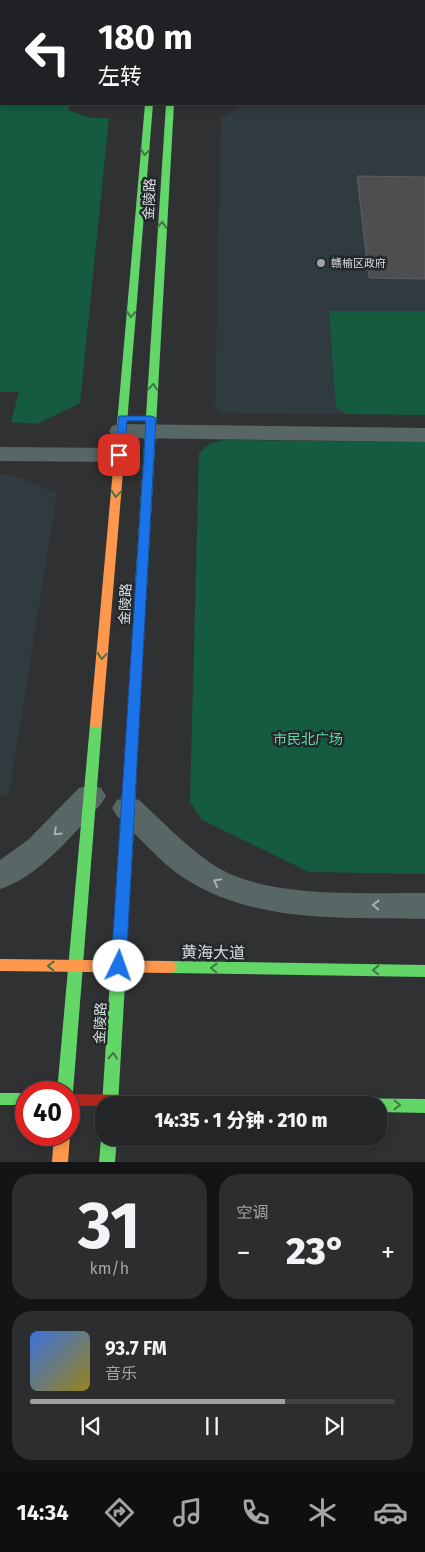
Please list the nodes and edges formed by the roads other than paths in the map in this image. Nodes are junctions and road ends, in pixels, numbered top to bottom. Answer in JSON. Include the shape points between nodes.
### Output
{"nodes":[{"id":1,"x":149,"y":105,"type":"edge"},
{"id":2,"x":170,"y":105,"type":"edge"},
{"id":3,"x":425,"y":422,"type":"edge"},
{"id":4,"x":150,"y":425,"type":"junction"},
{"id":5,"x":121,"y":435,"type":"junction"},
{"id":6,"x":425,"y":435,"type":"edge"},
{"id":7,"x":0,"y":454,"type":"edge"},
{"id":8,"x":90,"y":796,"type":"junction"},
{"id":9,"x":128,"y":808,"type":"junction"},
{"id":10,"x":0,"y":877,"type":"edge"},
{"id":11,"x":425,"y":906,"type":"edge"},
{"id":12,"x":0,"y":965,"type":"edge"},
{"id":13,"x":76,"y":966,"type":"junction"},
{"id":14,"x":119,"y":966,"type":"junction"},
{"id":15,"x":425,"y":971,"type":"edge"},
{"id":16,"x":66,"y":1081,"type":"edge"},
{"id":17,"x":110,"y":1096,"type":"edge"},
{"id":18,"x":0,"y":1099,"type":"edge"},
{"id":19,"x":15,"y":1100,"type":"edge"},
{"id":20,"x":80,"y":1101,"type":"edge"},
{"id":21,"x":95,"y":1102,"type":"edge"},
{"id":22,"x":387,"y":1106,"type":"edge"},
{"id":23,"x":425,"y":1106,"type":"edge"},
{"id":24,"x":61,"y":1146,"type":"edge"},
{"id":25,"x":108,"y":1146,"type":"edge"},
{"id":26,"x":60,"y":1162,"type":"edge"},
{"id":27,"x":107,"y":1162,"type":"edge"}],
"edges":[{"from":1,"to":5,"type":"street","name":"金陵路","one_way":true},
{"from":4,"to":2,"type":"street","name":"金陵路","one_way":true},
{"from":3,"to":4,"type":"street"},
{"from":4,"to":5,"type":"street"},
{"from":4,"to":6,"type":"street"},
{"from":4,"to":9,"type":"street","name":"金陵路"},
{"from":5,"to":7,"type":"street"},
{"from":5,"to":8,"type":"street","name":"金陵路","one_way":true},
{"from":8,"to":10,"type":"street","one_way":true,"via":[[40,848]]},
{"from":8,"to":13,"type":"street","name":"金陵路"},
{"from":11,"to":9,"type":"street","one_way":true,"via":[[303,904],[235,891],[194,869]]},
{"from":9,"to":14,"type":"street","name":"金陵路"},
{"from":13,"to":12,"type":"street","name":"黄海大道","one_way":true},
{"from":13,"to":14,"type":"street","name":"黄海大道"},
{"from":13,"to":16,"type":"street","name":"金陵路"},
{"from":15,"to":14,"type":"street","name":"黄海大道","one_way":true},
{"from":17,"to":14,"type":"street","name":"金陵路","one_way":true},
{"from":18,"to":19,"type":"street"},
{"from":20,"to":21,"type":"street"},
{"from":22,"to":23,"type":"street","one_way":true},
{"from":24,"to":26,"type":"street"},
{"from":25,"to":27,"type":"street"}]}
